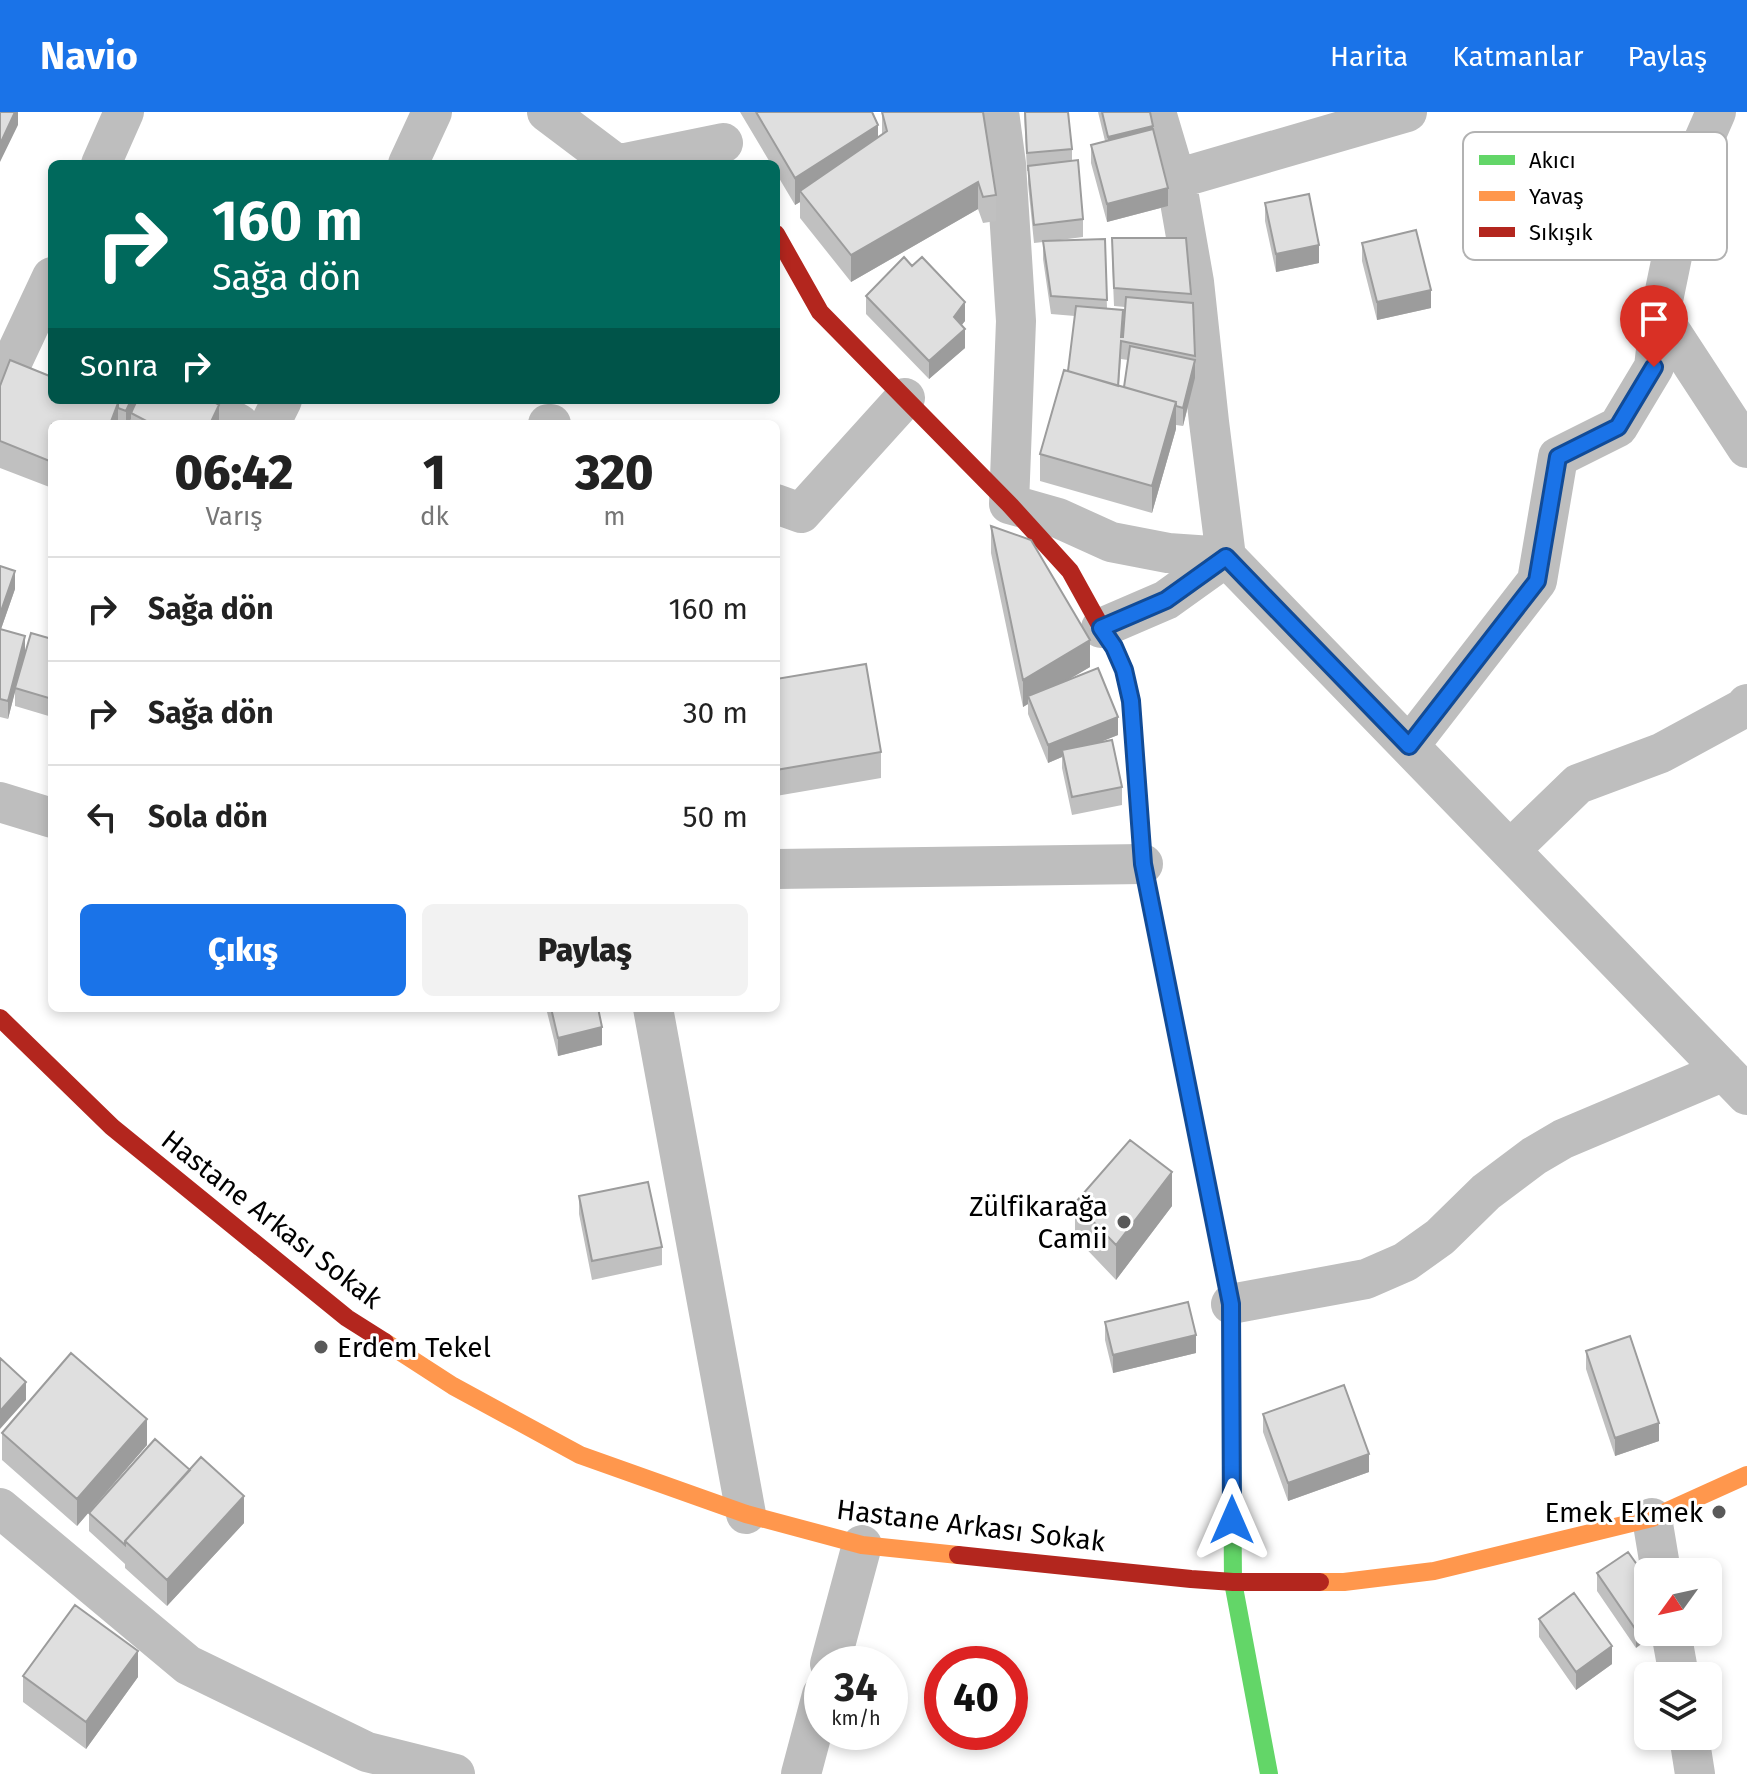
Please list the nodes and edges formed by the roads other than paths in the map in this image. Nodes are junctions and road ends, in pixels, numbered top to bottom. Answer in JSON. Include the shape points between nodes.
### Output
{"nodes":[{"id":1,"x":124,"y":112,"type":"edge"},
{"id":2,"x":432,"y":112,"type":"edge"},
{"id":3,"x":547,"y":112,"type":"edge"},
{"id":4,"x":999,"y":112,"type":"edge"},
{"id":5,"x":1156,"y":112,"type":"edge"},
{"id":6,"x":1407,"y":112,"type":"edge"},
{"id":7,"x":1716,"y":112,"type":"edge"},
{"id":8,"x":1707,"y":132,"type":"edge"},
{"id":9,"x":721,"y":140,"type":"edge"},
{"id":10,"x":103,"y":160,"type":"edge"},
{"id":11,"x":410,"y":160,"type":"edge"},
{"id":12,"x":613,"y":160,"type":"edge"},
{"id":13,"x":635,"y":160,"type":"edge"},
{"id":14,"x":1176,"y":179,"type":"junction"},
{"id":15,"x":780,"y":241,"type":"edge"},
{"id":16,"x":1671,"y":260,"type":"edge"},
{"id":17,"x":780,"y":283,"type":"edge"},
{"id":18,"x":47,"y":303,"type":"edge"},
{"id":19,"x":820,"y":312,"type":"junction"},
{"id":20,"x":1660,"y":315,"type":"junction"},
{"id":21,"x":0,"y":388,"type":"edge"},
{"id":22,"x":905,"y":398,"type":"junction"},
{"id":23,"x":203,"y":404,"type":"edge"},
{"id":24,"x":232,"y":420,"type":"edge"},
{"id":25,"x":1747,"y":448,"type":"edge"},
{"id":26,"x":1009,"y":504,"type":"junction"},
{"id":27,"x":780,"y":505,"type":"edge"},
{"id":28,"x":1226,"y":557,"type":"junction"},
{"id":29,"x":1101,"y":628,"type":"junction"},
{"id":30,"x":1746,"y":708,"type":"edge"},
{"id":31,"x":1409,"y":746,"type":"junction"},
{"id":32,"x":0,"y":802,"type":"edge"},
{"id":33,"x":48,"y":817,"type":"edge"},
{"id":34,"x":1510,"y":850,"type":"junction"},
{"id":35,"x":1143,"y":864,"type":"junction"},
{"id":36,"x":780,"y":869,"type":"edge"},
{"id":37,"x":654,"y":1012,"type":"edge"},
{"id":38,"x":0,"y":1018,"type":"edge"},
{"id":39,"x":1736,"y":1083,"type":"edge"},
{"id":40,"x":1231,"y":1304,"type":"junction"},
{"id":41,"x":1747,"y":1475,"type":"edge"},
{"id":42,"x":0,"y":1508,"type":"edge"},
{"id":43,"x":746,"y":1514,"type":"junction"},
{"id":44,"x":1652,"y":1518,"type":"junction"},
{"id":45,"x":862,"y":1545,"type":"junction"},
{"id":46,"x":1659,"y":1558,"type":"edge"},
{"id":47,"x":1233,"y":1582,"type":"junction"},
{"id":48,"x":835,"y":1646,"type":"edge"},
{"id":49,"x":807,"y":1750,"type":"edge"},
{"id":50,"x":1691,"y":1750,"type":"edge"},
{"id":51,"x":455,"y":1774,"type":"edge"},
{"id":52,"x":801,"y":1774,"type":"edge"},
{"id":53,"x":1269,"y":1774,"type":"edge"},
{"id":54,"x":1695,"y":1774,"type":"edge"}],
"edges":[{"from":1,"to":10,"type":"street"},
{"from":2,"to":11,"type":"street"},
{"from":3,"to":12,"type":"street"},
{"from":4,"to":26,"type":"street","via":[[1016,321]]},
{"from":5,"to":14,"type":"street"},
{"from":6,"to":14,"type":"street"},
{"from":7,"to":8,"type":"street"},
{"from":9,"to":13,"type":"street"},
{"from":14,"to":28,"type":"street","via":[[1194,282]]},
{"from":15,"to":19,"type":"street"},
{"from":16,"to":20,"type":"street"},
{"from":17,"to":19,"type":"street"},
{"from":18,"to":21,"type":"street"},
{"from":19,"to":22,"type":"street"},
{"from":20,"to":25,"type":"street"},
{"from":20,"to":31,"type":"street","via":[[1654,367],[1618,427],[1558,457],[1537,581]]},
{"from":22,"to":26,"type":"street"},
{"from":22,"to":27,"type":"street","via":[[801,513]]},
{"from":23,"to":24,"type":"street"},
{"from":26,"to":28,"type":"street","via":[[1134,548]]},
{"from":26,"to":29,"type":"street","via":[[1070,571]]},
{"from":28,"to":29,"type":"street","via":[[1166,600]]},
{"from":28,"to":31,"type":"street"},
{"from":29,"to":35,"type":"street","via":[[1124,670],[1131,701]]},
{"from":30,"to":34,"type":"street","via":[[1661,753],[1578,784]]},
{"from":31,"to":34,"type":"street"},
{"from":32,"to":33,"type":"street"},
{"from":34,"to":39,"type":"street"},
{"from":35,"to":36,"type":"street"},
{"from":35,"to":40,"type":"street"},
{"from":37,"to":43,"type":"street"},
{"from":38,"to":43,"type":"street","name":"Hastane Arkası Sokak","via":[[112,1127],[347,1318],[453,1386],[580,1455]]},
{"from":39,"to":40,"type":"street","via":[[1563,1139],[1486,1192],[1405,1262],[1366,1279]]},
{"from":40,"to":47,"type":"street"},
{"from":41,"to":44,"type":"street","name":"Hastane Arkası Sokak"},
{"from":42,"to":51,"type":"street","via":[[188,1665],[367,1752]]},
{"from":43,"to":45,"type":"street","name":"Hastane Arkası Sokak"},
{"from":44,"to":46,"type":"street"},
{"from":44,"to":47,"type":"street","name":"Hastane Arkası Sokak","via":[[1434,1571],[1344,1582]]},
{"from":45,"to":47,"type":"street","name":"Hastane Arkası Sokak"},
{"from":45,"to":48,"type":"street"},
{"from":47,"to":53,"type":"street"},
{"from":49,"to":52,"type":"street"},
{"from":50,"to":54,"type":"street"}]}
